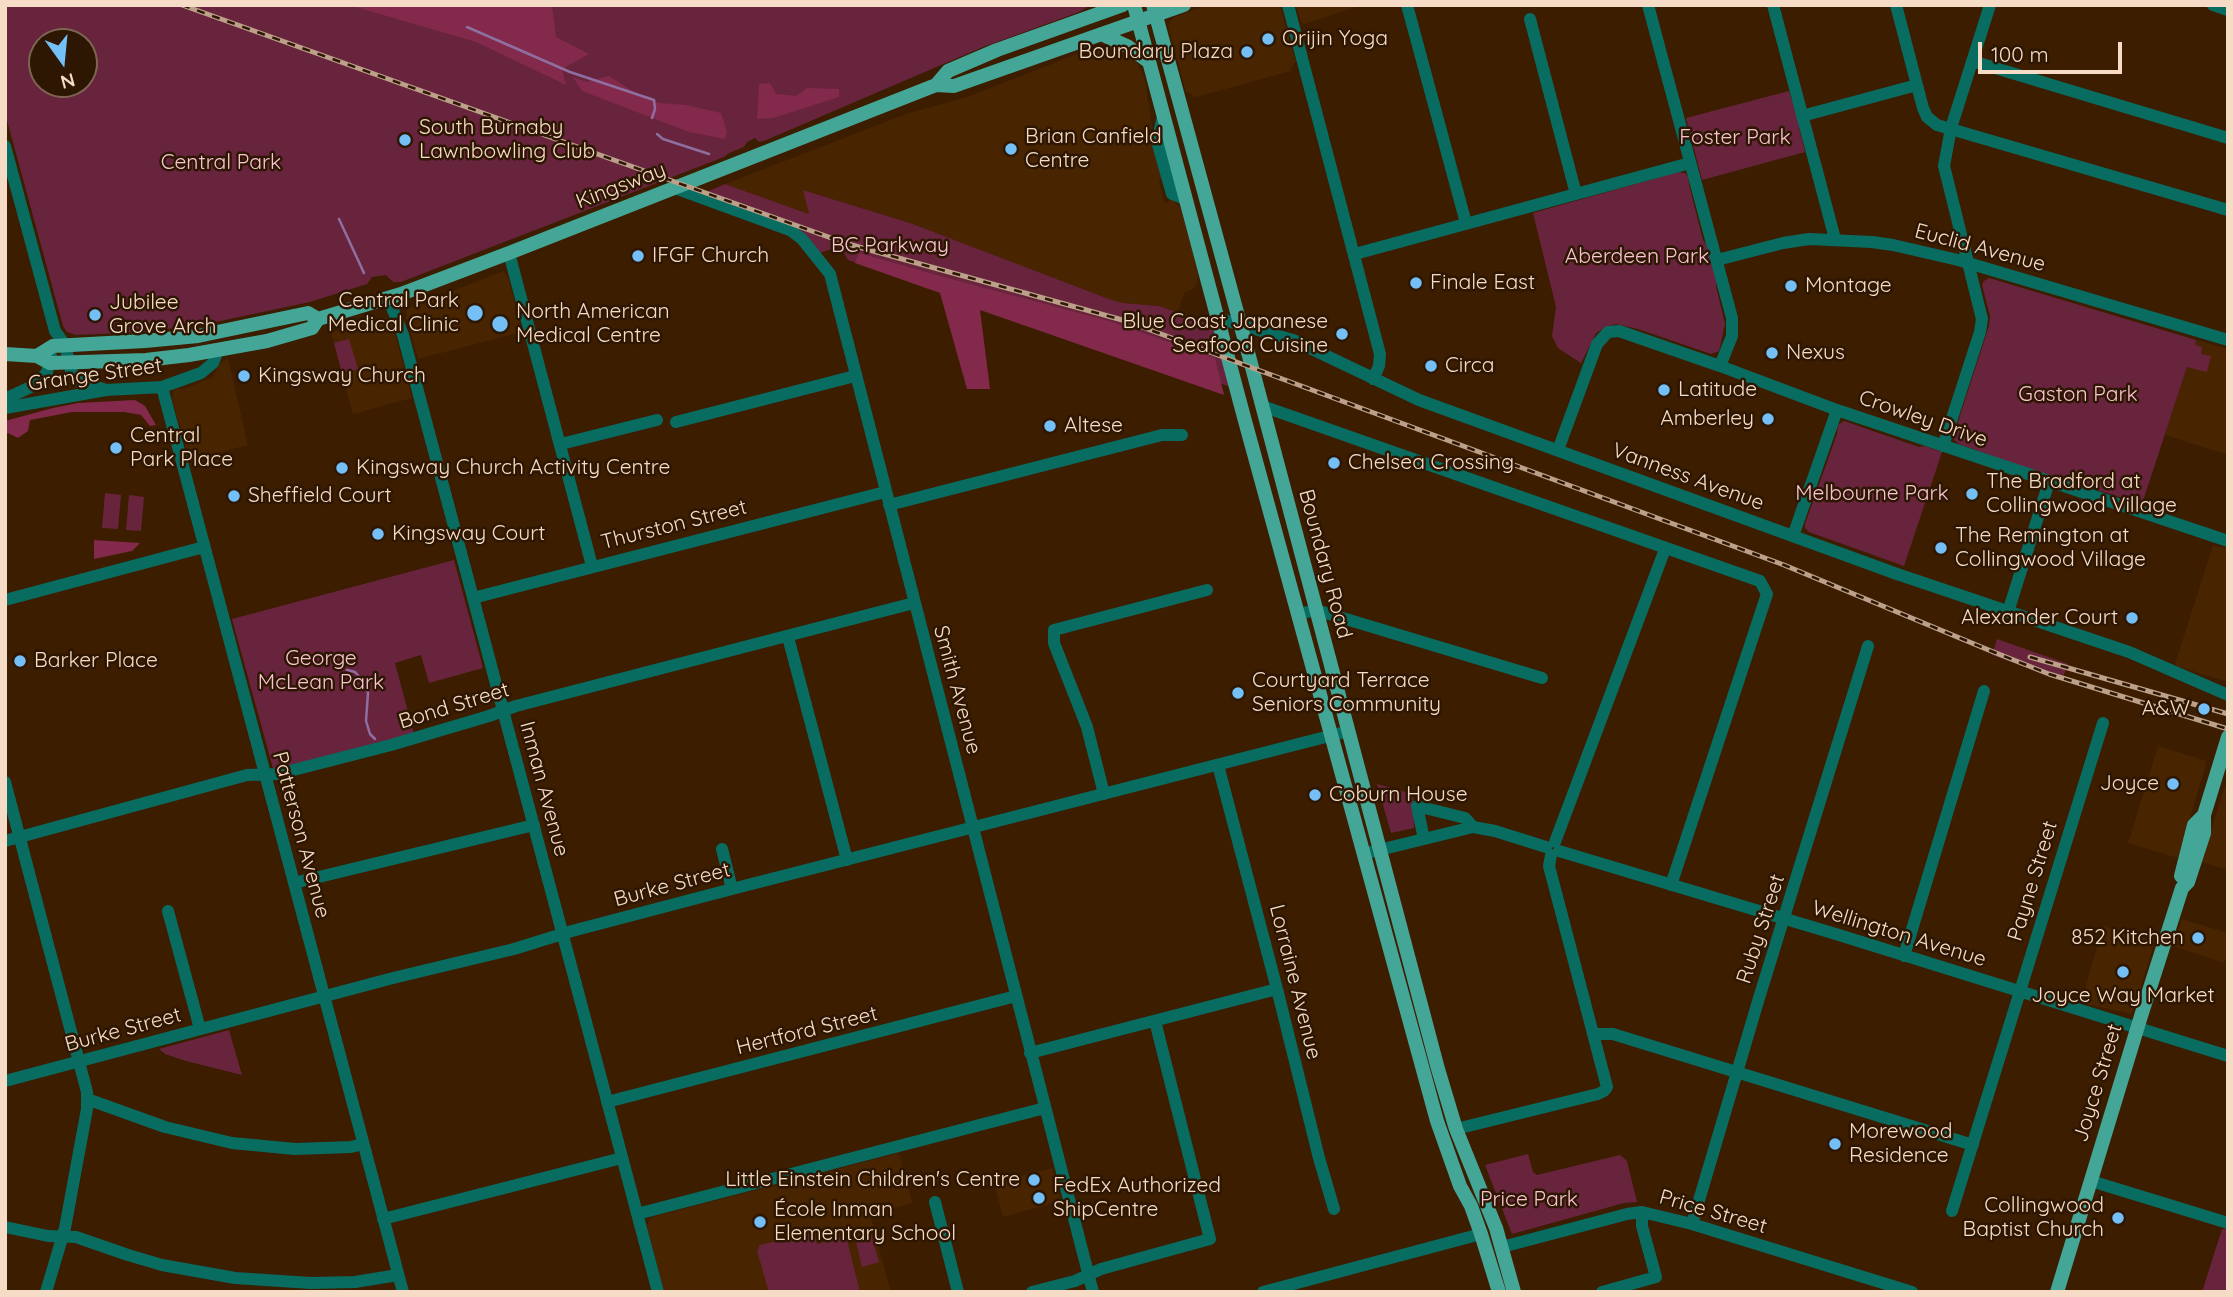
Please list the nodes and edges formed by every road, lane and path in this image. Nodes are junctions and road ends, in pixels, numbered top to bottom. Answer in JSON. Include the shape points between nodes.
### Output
{"nodes":[{"id":1,"x":1123,"y":5,"type":"edge"},
{"id":2,"x":1134,"y":5,"type":"edge"},
{"id":3,"x":1184,"y":5,"type":"edge"},
{"id":4,"x":1288,"y":5,"type":"edge"},
{"id":5,"x":1407,"y":5,"type":"edge"},
{"id":6,"x":1648,"y":5,"type":"edge"},
{"id":7,"x":1773,"y":5,"type":"edge"},
{"id":8,"x":1896,"y":5,"type":"edge"},
{"id":9,"x":1990,"y":5,"type":"edge"},
{"id":10,"x":2213,"y":5,"type":"edge"},
{"id":11,"x":1100,"y":9,"type":"edge"},
{"id":12,"x":1155,"y":10,"type":"edge"},
{"id":13,"x":2228,"y":10,"type":"edge"},
{"id":14,"x":1530,"y":19,"type":"dead end"},
{"id":15,"x":1138,"y":22,"type":"junction"},
{"id":16,"x":1101,"y":34,"type":"junction"},
{"id":17,"x":1147,"y":61,"type":"junction"},
{"id":18,"x":1972,"y":61,"type":"junction"},
{"id":19,"x":936,"y":85,"type":"junction"},
{"id":20,"x":1917,"y":85,"type":"junction"},
{"id":21,"x":1802,"y":116,"type":"junction"},
{"id":22,"x":1951,"y":128,"type":"junction"},
{"id":23,"x":2228,"y":138,"type":"edge"},
{"id":24,"x":5,"y":146,"type":"edge"},
{"id":25,"x":1690,"y":163,"type":"junction"},
{"id":26,"x":675,"y":188,"type":"junction"},
{"id":27,"x":1576,"y":194,"type":"junction"},
{"id":28,"x":2228,"y":210,"type":"edge"},
{"id":29,"x":1466,"y":223,"type":"junction"},
{"id":30,"x":1835,"y":239,"type":"junction"},
{"id":31,"x":509,"y":253,"type":"junction"},
{"id":32,"x":1354,"y":254,"type":"junction"},
{"id":33,"x":1717,"y":260,"type":"junction"},
{"id":34,"x":1968,"y":263,"type":"junction"},
{"id":35,"x":388,"y":298,"type":"junction"},
{"id":36,"x":1217,"y":318,"type":"junction"},
{"id":37,"x":318,"y":319,"type":"junction"},
{"id":38,"x":1240,"y":325,"type":"junction"},
{"id":39,"x":2228,"y":340,"type":"edge"},
{"id":40,"x":58,"y":341,"type":"junction"},
{"id":41,"x":218,"y":350,"type":"junction"},
{"id":42,"x":5,"y":354,"type":"edge"},
{"id":43,"x":43,"y":359,"type":"junction"},
{"id":44,"x":68,"y":362,"type":"junction"},
{"id":45,"x":1720,"y":366,"type":"junction"},
{"id":46,"x":855,"y":376,"type":"junction"},
{"id":47,"x":1373,"y":379,"type":"junction"},
{"id":48,"x":162,"y":387,"type":"junction"},
{"id":49,"x":106,"y":390,"type":"junction"},
{"id":50,"x":5,"y":399,"type":"edge"},
{"id":51,"x":1262,"y":406,"type":"junction"},
{"id":52,"x":5,"y":408,"type":"edge"},
{"id":53,"x":1837,"y":411,"type":"junction"},
{"id":54,"x":657,"y":420,"type":"dead end"},
{"id":55,"x":676,"y":422,"type":"dead end"},
{"id":56,"x":1182,"y":435,"type":"dead end"},
{"id":57,"x":561,"y":444,"type":"junction"},
{"id":58,"x":1943,"y":446,"type":"junction"},
{"id":59,"x":1558,"y":450,"type":"junction"},
{"id":60,"x":2049,"y":482,"type":"junction"},
{"id":61,"x":885,"y":492,"type":"junction"},
{"id":62,"x":889,"y":505,"type":"junction"},
{"id":63,"x":1793,"y":536,"type":"junction"},
{"id":64,"x":2228,"y":541,"type":"edge"},
{"id":65,"x":204,"y":547,"type":"junction"},
{"id":66,"x":1665,"y":549,"type":"junction"},
{"id":67,"x":592,"y":566,"type":"junction"},
{"id":68,"x":1207,"y":590,"type":"dead end"},
{"id":69,"x":473,"y":598,"type":"junction"},
{"id":70,"x":5,"y":600,"type":"edge"},
{"id":71,"x":914,"y":603,"type":"junction"},
{"id":72,"x":1316,"y":610,"type":"junction"},
{"id":73,"x":2008,"y":612,"type":"junction"},
{"id":74,"x":1299,"y":614,"type":"junction"},
{"id":75,"x":788,"y":637,"type":"junction"},
{"id":76,"x":1868,"y":646,"type":"dead end"},
{"id":77,"x":1542,"y":678,"type":"dead end"},
{"id":78,"x":1984,"y":691,"type":"dead end"},
{"id":79,"x":2228,"y":695,"type":"edge"},
{"id":80,"x":503,"y":710,"type":"junction"},
{"id":81,"x":2103,"y":723,"type":"dead end"},
{"id":82,"x":1349,"y":731,"type":"junction"},
{"id":83,"x":1331,"y":736,"type":"junction"},
{"id":84,"x":2228,"y":737,"type":"edge"},
{"id":85,"x":1219,"y":765,"type":"junction"},
{"id":86,"x":265,"y":775,"type":"junction"},
{"id":87,"x":5,"y":782,"type":"edge"},
{"id":88,"x":1104,"y":794,"type":"junction"},
{"id":89,"x":534,"y":825,"type":"junction"},
{"id":90,"x":1473,"y":827,"type":"junction"},
{"id":91,"x":972,"y":828,"type":"junction"},
{"id":92,"x":20,"y":837,"type":"junction"},
{"id":93,"x":1424,"y":839,"type":"junction"},
{"id":94,"x":5,"y":841,"type":"edge"},
{"id":95,"x":722,"y":849,"type":"dead end"},
{"id":96,"x":1553,"y":849,"type":"junction"},
{"id":97,"x":1381,"y":850,"type":"junction"},
{"id":98,"x":1363,"y":855,"type":"junction"},
{"id":99,"x":847,"y":860,"type":"junction"},
{"id":100,"x":294,"y":883,"type":"junction"},
{"id":101,"x":1671,"y":884,"type":"junction"},
{"id":102,"x":732,"y":889,"type":"junction"},
{"id":103,"x":168,"y":911,"type":"dead end"},
{"id":104,"x":1785,"y":919,"type":"junction"},
{"id":105,"x":563,"y":934,"type":"junction"},
{"id":106,"x":1904,"y":956,"type":"junction"},
{"id":107,"x":1278,"y":989,"type":"junction"},
{"id":108,"x":2020,"y":991,"type":"junction"},
{"id":109,"x":324,"y":996,"type":"junction"},
{"id":110,"x":1016,"y":996,"type":"junction"},
{"id":111,"x":1155,"y":1021,"type":"junction"},
{"id":112,"x":2137,"y":1028,"type":"junction"},
{"id":113,"x":200,"y":1029,"type":"junction"},
{"id":114,"x":1594,"y":1034,"type":"junction"},
{"id":115,"x":1030,"y":1053,"type":"junction"},
{"id":116,"x":2228,"y":1056,"type":"edge"},
{"id":117,"x":80,"y":1061,"type":"junction"},
{"id":118,"x":1737,"y":1071,"type":"junction"},
{"id":119,"x":5,"y":1081,"type":"edge"},
{"id":120,"x":87,"y":1098,"type":"junction"},
{"id":121,"x":607,"y":1102,"type":"junction"},
{"id":122,"x":1045,"y":1108,"type":"junction"},
{"id":123,"x":1456,"y":1129,"type":"junction"},
{"id":124,"x":363,"y":1144,"type":"junction"},
{"id":125,"x":1973,"y":1145,"type":"junction"},
{"id":126,"x":622,"y":1158,"type":"junction"},
{"id":127,"x":2091,"y":1181,"type":"junction"},
{"id":128,"x":935,"y":1202,"type":"dead end"},
{"id":129,"x":1471,"y":1206,"type":"junction"},
{"id":130,"x":1334,"y":1209,"type":"dead end"},
{"id":131,"x":1952,"y":1211,"type":"dead end"},
{"id":132,"x":1642,"y":1212,"type":"junction"},
{"id":133,"x":637,"y":1214,"type":"junction"},
{"id":134,"x":383,"y":1219,"type":"junction"},
{"id":135,"x":2228,"y":1223,"type":"edge"},
{"id":136,"x":1692,"y":1224,"type":"junction"},
{"id":137,"x":5,"y":1227,"type":"edge"},
{"id":138,"x":1482,"y":1234,"type":"junction"},
{"id":139,"x":62,"y":1237,"type":"junction"},
{"id":140,"x":1502,"y":1247,"type":"junction"},
{"id":141,"x":398,"y":1275,"type":"junction"},
{"id":142,"x":1088,"y":1276,"type":"junction"},
{"id":143,"x":46,"y":1292,"type":"edge"},
{"id":144,"x":403,"y":1292,"type":"edge"},
{"id":145,"x":658,"y":1292,"type":"edge"},
{"id":146,"x":958,"y":1292,"type":"edge"},
{"id":147,"x":1032,"y":1292,"type":"edge"},
{"id":148,"x":1093,"y":1292,"type":"edge"},
{"id":149,"x":1263,"y":1292,"type":"edge"},
{"id":150,"x":1499,"y":1292,"type":"edge"},
{"id":151,"x":1514,"y":1292,"type":"edge"},
{"id":152,"x":1602,"y":1292,"type":"edge"},
{"id":153,"x":1912,"y":1292,"type":"edge"},
{"id":154,"x":2057,"y":1292,"type":"edge"}],
"edges":[{"from":1,"to":11,"type":"main road","name":"Kingsway"},
{"from":2,"to":15,"type":"main road","name":"Boundary Road"},
{"from":3,"to":12,"type":"main road","name":"Kingsway"},
{"from":4,"to":32,"type":"street"},
{"from":5,"to":29,"type":"street"},
{"from":6,"to":25,"type":"street"},
{"from":7,"to":21,"type":"street"},
{"from":8,"to":20,"type":"street"},
{"from":9,"to":18,"type":"street"},
{"from":10,"to":13,"type":"street"},
{"from":11,"to":19,"type":"main road","name":"Kingsway","via":[[948,71]]},
{"from":12,"to":15,"type":"main road","name":"Kingsway"},
{"from":12,"to":38,"type":"main road","name":"Boundary Road"},
{"from":14,"to":27,"type":"street"},
{"from":15,"to":16,"type":"main road","name":"Kingsway"},
{"from":15,"to":17,"type":"main road","name":"Boundary Road"},
{"from":16,"to":17,"type":"main road"},
{"from":16,"to":19,"type":"main road","name":"Kingsway","via":[[954,86]]},
{"from":17,"to":36,"type":"main road","name":"Boundary Road"},
{"from":18,"to":22,"type":"street"},
{"from":18,"to":23,"type":"street"},
{"from":19,"to":26,"type":"main road","name":"Kingsway"},
{"from":20,"to":21,"type":"street"},
{"from":20,"to":22,"type":"street","via":[[1927,117]]},
{"from":21,"to":30,"type":"street"},
{"from":22,"to":28,"type":"street"},
{"from":22,"to":34,"type":"street","via":[[1945,176]]},
{"from":24,"to":40,"type":"street"},
{"from":25,"to":27,"type":"street"},
{"from":25,"to":33,"type":"street"},
{"from":26,"to":31,"type":"main road","name":"Kingsway"},
{"from":26,"to":46,"type":"street","name":"Smith Avenue","via":[[790,230],[802,239],[830,274]]},
{"from":27,"to":29,"type":"street"},
{"from":29,"to":32,"type":"street"},
{"from":30,"to":33,"type":"street","name":"Euclid Avenue","via":[[1783,243]]},
{"from":30,"to":34,"type":"street","name":"Euclid Avenue","via":[[1893,245]]},
{"from":31,"to":35,"type":"main road","name":"Kingsway"},
{"from":31,"to":57,"type":"street"},
{"from":32,"to":47,"type":"street","via":[[1380,354]]},
{"from":33,"to":45,"type":"street","via":[[1733,326]]},
{"from":34,"to":39,"type":"street","name":"Euclid Avenue"},
{"from":34,"to":58,"type":"street","via":[[1980,308],[1980,332]]},
{"from":35,"to":37,"type":"main road","name":"Kingsway"},
{"from":35,"to":69,"type":"street","name":"Inman Avenue","via":[[403,335]]},
{"from":36,"to":38,"type":"street","name":"Vanness Avenue"},
{"from":36,"to":74,"type":"main road","name":"Boundary Road"},
{"from":37,"to":40,"type":"main road","name":"Kingsway","via":[[308,313],[198,336],[145,341]]},
{"from":37,"to":41,"type":"main road","name":"Kingsway","via":[[312,328]]},
{"from":38,"to":47,"type":"street","name":"Vanness Avenue","via":[[1293,340]]},
{"from":38,"to":51,"type":"main road","name":"Boundary Road"},
{"from":40,"to":43,"type":"main road","name":"Kingsway"},
{"from":40,"to":44,"type":"street"},
{"from":41,"to":44,"type":"main road","name":"Kingsway","via":[[146,360]]},
{"from":41,"to":48,"type":"street","name":"Grange Street","via":[[213,363],[201,373]]},
{"from":42,"to":43,"type":"main road","name":"Kingsway"},
{"from":43,"to":44,"type":"main road","name":"Kingsway"},
{"from":43,"to":50,"type":"street","via":[[47,372],[37,384]]},
{"from":44,"to":49,"type":"street","via":[[78,381]]},
{"from":45,"to":53,"type":"street","name":"Crowley Drive"},
{"from":45,"to":59,"type":"street","name":"Crowley Drive","via":[[1625,331],[1608,332],[1592,354]]},
{"from":46,"to":55,"type":"street"},
{"from":46,"to":61,"type":"street","name":"Smith Avenue"},
{"from":47,"to":59,"type":"street","name":"Vanness Avenue"},
{"from":48,"to":49,"type":"street","name":"Grange Street"},
{"from":48,"to":65,"type":"street","name":"Patterson Avenue"},
{"from":49,"to":52,"type":"street","name":"Grange Street"},
{"from":51,"to":66,"type":"street"},
{"from":51,"to":72,"type":"main road","name":"Boundary Road"},
{"from":53,"to":58,"type":"street","name":"Crowley Drive"},
{"from":53,"to":63,"type":"street"},
{"from":54,"to":57,"type":"street"},
{"from":56,"to":62,"type":"street","via":[[1162,435]]},
{"from":57,"to":67,"type":"street"},
{"from":58,"to":60,"type":"street","name":"Crowley Drive"},
{"from":59,"to":63,"type":"street","name":"Vanness Avenue"},
{"from":60,"to":64,"type":"street","name":"Crowley Drive"},
{"from":60,"to":73,"type":"street"},
{"from":61,"to":62,"type":"street","name":"Smith Avenue"},
{"from":61,"to":67,"type":"street","name":"Thurston Street"},
{"from":62,"to":71,"type":"street","name":"Smith Avenue"},
{"from":63,"to":73,"type":"street","name":"Vanness Avenue"},
{"from":65,"to":70,"type":"street"},
{"from":65,"to":86,"type":"street","name":"Patterson Avenue"},
{"from":66,"to":96,"type":"street"},
{"from":66,"to":101,"type":"street","via":[[1760,581],[1767,594]]},
{"from":67,"to":69,"type":"street","name":"Thurston Street"},
{"from":68,"to":88,"type":"street","via":[[1054,629],[1054,643],[1087,727]]},
{"from":69,"to":80,"type":"street","name":"Inman Avenue"},
{"from":71,"to":75,"type":"street","name":"Bond Street"},
{"from":71,"to":91,"type":"street","name":"Smith Avenue"},
{"from":72,"to":74,"type":"street"},
{"from":72,"to":77,"type":"street"},
{"from":72,"to":82,"type":"main road","name":"Boundary Road"},
{"from":73,"to":79,"type":"street","name":"Vanness Avenue","via":[[2129,652]]},
{"from":74,"to":83,"type":"main road","name":"Boundary Road"},
{"from":75,"to":80,"type":"street","name":"Bond Street"},
{"from":75,"to":99,"type":"street"},
{"from":76,"to":104,"type":"street","name":"Ruby Street"},
{"from":78,"to":106,"type":"street"},
{"from":80,"to":86,"type":"street","name":"Bond Street","via":[[391,745]]},
{"from":80,"to":89,"type":"street","name":"Inman Avenue"},
{"from":81,"to":108,"type":"street","name":"Payne Street"},
{"from":82,"to":83,"type":"street","name":"Burke Street"},
{"from":82,"to":97,"type":"main road","name":"Boundary Road"},
{"from":83,"to":85,"type":"street","name":"Burke Street"},
{"from":83,"to":98,"type":"main road","name":"Boundary Road"},
{"from":84,"to":112,"type":"main road","name":"Joyce Street","via":[[2204,815],[2194,825],[2182,888]]},
{"from":85,"to":88,"type":"street","name":"Burke Street"},
{"from":85,"to":107,"type":"street","name":"Lorraine Avenue"},
{"from":86,"to":92,"type":"street","name":"Bond Street","via":[[247,775]]},
{"from":86,"to":100,"type":"street","name":"Patterson Avenue"},
{"from":87,"to":92,"type":"street"},
{"from":88,"to":91,"type":"street","name":"Burke Street"},
{"from":89,"to":100,"type":"street"},
{"from":89,"to":105,"type":"street","name":"Inman Avenue"},
{"from":90,"to":93,"type":"street","name":"Wellington Avenue"},
{"from":90,"to":93,"type":"street","name":"Wellington Avenue","via":[[1465,818],[1417,806]]},
{"from":90,"to":96,"type":"street","name":"Wellington Avenue"},
{"from":91,"to":99,"type":"street","name":"Burke Street"},
{"from":91,"to":110,"type":"street","name":"Smith Avenue"},
{"from":92,"to":94,"type":"street","name":"Bond Street"},
{"from":92,"to":117,"type":"street"},
{"from":93,"to":97,"type":"street","name":"Wellington Avenue"},
{"from":95,"to":102,"type":"street"},
{"from":96,"to":101,"type":"street","name":"Wellington Avenue"},
{"from":96,"to":114,"type":"street","via":[[1549,866]]},
{"from":97,"to":98,"type":"street","name":"Wellington Avenue"},
{"from":97,"to":123,"type":"main road","name":"Boundary Road"},
{"from":98,"to":129,"type":"main road","name":"Boundary Road","via":[[1437,1121]]},
{"from":99,"to":102,"type":"street","name":"Burke Street"},
{"from":100,"to":109,"type":"street","name":"Patterson Avenue"},
{"from":101,"to":104,"type":"street","name":"Wellington Avenue"},
{"from":102,"to":105,"type":"street","name":"Burke Street"},
{"from":103,"to":113,"type":"street"},
{"from":104,"to":106,"type":"street","name":"Wellington Avenue"},
{"from":104,"to":118,"type":"street","name":"Ruby Street"},
{"from":105,"to":109,"type":"street","name":"Burke Street"},
{"from":105,"to":121,"type":"street","name":"Inman Avenue"},
{"from":106,"to":108,"type":"street","name":"Wellington Avenue"},
{"from":107,"to":111,"type":"street"},
{"from":107,"to":130,"type":"street","name":"Lorraine Avenue"},
{"from":108,"to":112,"type":"street","name":"Wellington Avenue"},
{"from":108,"to":125,"type":"street","name":"Payne Street"},
{"from":109,"to":113,"type":"street","name":"Burke Street"},
{"from":109,"to":124,"type":"street","name":"Patterson Avenue"},
{"from":110,"to":115,"type":"street","name":"Smith Avenue"},
{"from":110,"to":121,"type":"street","name":"Hertford Street"},
{"from":111,"to":115,"type":"street"},
{"from":111,"to":142,"type":"street","via":[[1210,1239]]},
{"from":112,"to":116,"type":"street","name":"Wellington Avenue"},
{"from":112,"to":127,"type":"main road","name":"Joyce Street"},
{"from":113,"to":117,"type":"street","name":"Burke Street"},
{"from":114,"to":118,"type":"street","via":[[1613,1034]]},
{"from":114,"to":123,"type":"street","via":[[1606,1090]]},
{"from":115,"to":122,"type":"street","name":"Smith Avenue"},
{"from":117,"to":119,"type":"street","name":"Burke Street"},
{"from":117,"to":120,"type":"street"},
{"from":118,"to":125,"type":"street"},
{"from":118,"to":136,"type":"street","name":"Ruby Street"},
{"from":120,"to":124,"type":"street","via":[[165,1127],[232,1143],[295,1149]]},
{"from":120,"to":139,"type":"street"},
{"from":121,"to":126,"type":"street","name":"Inman Avenue"},
{"from":122,"to":133,"type":"street"},
{"from":122,"to":142,"type":"street","name":"Smith Avenue"},
{"from":123,"to":140,"type":"main road","name":"Boundary Road"},
{"from":124,"to":134,"type":"street","name":"Patterson Avenue"},
{"from":125,"to":131,"type":"street","name":"Payne Street"},
{"from":126,"to":133,"type":"street","name":"Inman Avenue"},
{"from":126,"to":134,"type":"street"},
{"from":127,"to":135,"type":"street"},
{"from":127,"to":154,"type":"main road","name":"Joyce Street"},
{"from":128,"to":146,"type":"street"},
{"from":129,"to":138,"type":"main road","name":"Boundary Road"},
{"from":129,"to":140,"type":"main road","via":[[1493,1242]]},
{"from":132,"to":136,"type":"street","name":"Price Street"},
{"from":132,"to":140,"type":"street","name":"Price Street"},
{"from":132,"to":152,"type":"street","via":[[1656,1278]]},
{"from":133,"to":145,"type":"street","name":"Inman Avenue"},
{"from":134,"to":141,"type":"street","name":"Patterson Avenue"},
{"from":136,"to":153,"type":"street","name":"Price Street"},
{"from":137,"to":139,"type":"street"},
{"from":138,"to":149,"type":"street"},
{"from":138,"to":150,"type":"main road","name":"Boundary Road"},
{"from":139,"to":141,"type":"street","via":[[76,1237],[162,1265],[234,1278],[311,1283]]},
{"from":139,"to":143,"type":"street"},
{"from":140,"to":151,"type":"main road","name":"Boundary Road"},
{"from":141,"to":144,"type":"street","name":"Patterson Avenue"},
{"from":142,"to":147,"type":"street"},
{"from":142,"to":148,"type":"street","name":"Smith Avenue"}]}
